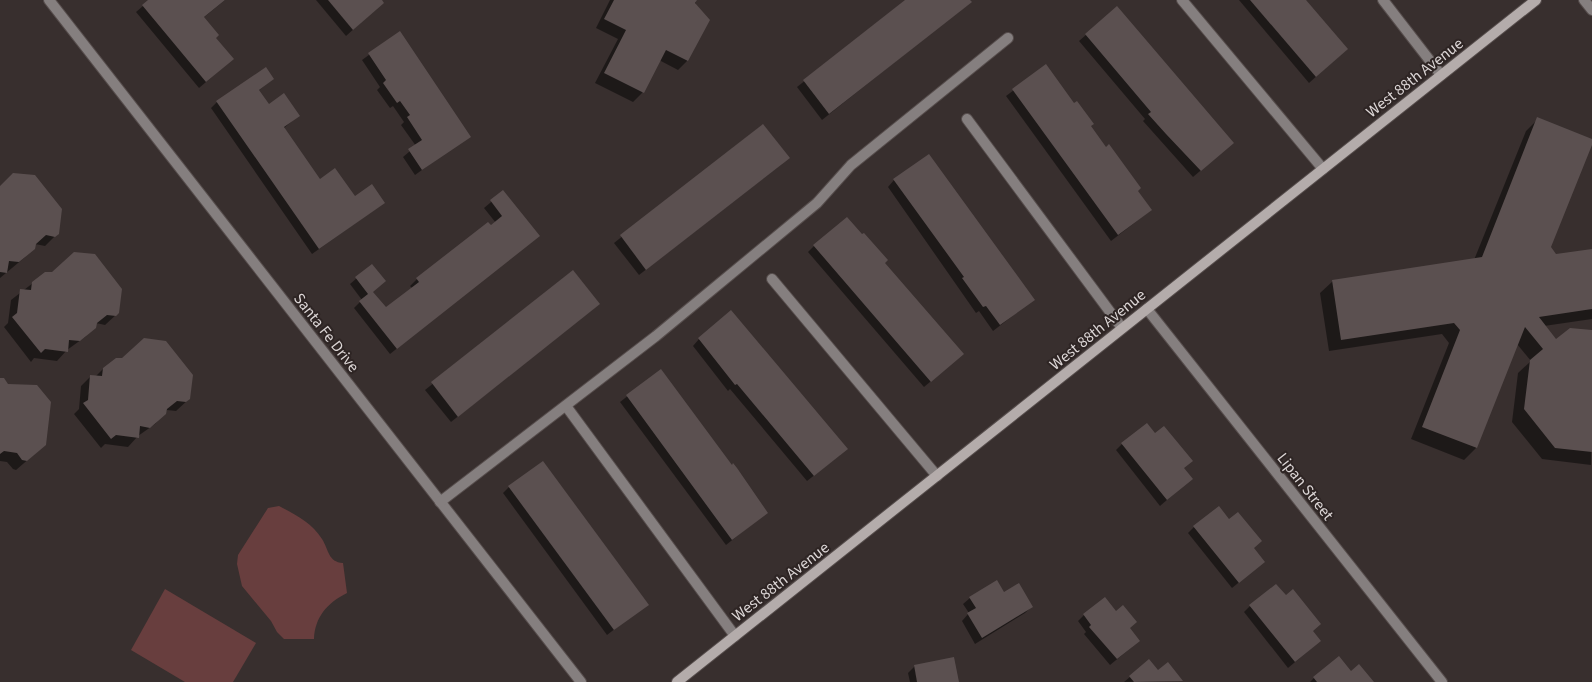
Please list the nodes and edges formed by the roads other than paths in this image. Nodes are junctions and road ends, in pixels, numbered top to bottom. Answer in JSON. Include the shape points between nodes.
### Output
{"nodes":[{"id":1,"x":49,"y":0,"type":"edge"},
{"id":2,"x":1182,"y":0,"type":"edge"},
{"id":3,"x":1383,"y":0,"type":"edge"},
{"id":4,"x":1536,"y":0,"type":"edge"},
{"id":5,"x":1584,"y":0,"type":"edge"},
{"id":6,"x":1592,"y":10,"type":"edge"},
{"id":7,"x":1008,"y":38,"type":"dead end"},
{"id":8,"x":1441,"y":75,"type":"junction"},
{"id":9,"x":967,"y":119,"type":"dead end"},
{"id":10,"x":1323,"y":169,"type":"junction"},
{"id":11,"x":772,"y":279,"type":"dead end"},
{"id":12,"x":1147,"y":308,"type":"junction"},
{"id":13,"x":1122,"y":328,"type":"junction"},
{"id":14,"x":566,"y":406,"type":"junction"},
{"id":15,"x":937,"y":476,"type":"junction"},
{"id":16,"x":440,"y":502,"type":"junction"},
{"id":17,"x":735,"y":636,"type":"junction"},
{"id":18,"x":581,"y":682,"type":"edge"},
{"id":19,"x":677,"y":682,"type":"edge"},
{"id":20,"x":1442,"y":682,"type":"edge"}],
"edges":[{"from":1,"to":16,"type":"street","name":"Santa Fe Drive"},
{"from":2,"to":10,"type":"street"},
{"from":3,"to":8,"type":"street"},
{"from":4,"to":8,"type":"main road","name":"West 88th Avenue"},
{"from":5,"to":6,"type":"street"},
{"from":7,"to":14,"type":"street","via":[[851,165],[802,216]]},
{"from":8,"to":10,"type":"main road","name":"West 88th Avenue"},
{"from":9,"to":13,"type":"street"},
{"from":10,"to":12,"type":"main road","name":"West 88th Avenue"},
{"from":11,"to":15,"type":"street"},
{"from":12,"to":13,"type":"main road","name":"West 88th Avenue"},
{"from":12,"to":20,"type":"street","name":"Lipan Street"},
{"from":13,"to":15,"type":"main road","name":"West 88th Avenue"},
{"from":14,"to":16,"type":"street"},
{"from":14,"to":17,"type":"street"},
{"from":15,"to":17,"type":"main road","name":"West 88th Avenue"},
{"from":16,"to":18,"type":"street","name":"Santa Fe Drive"},
{"from":17,"to":19,"type":"main road","name":"West 88th Avenue"}]}
